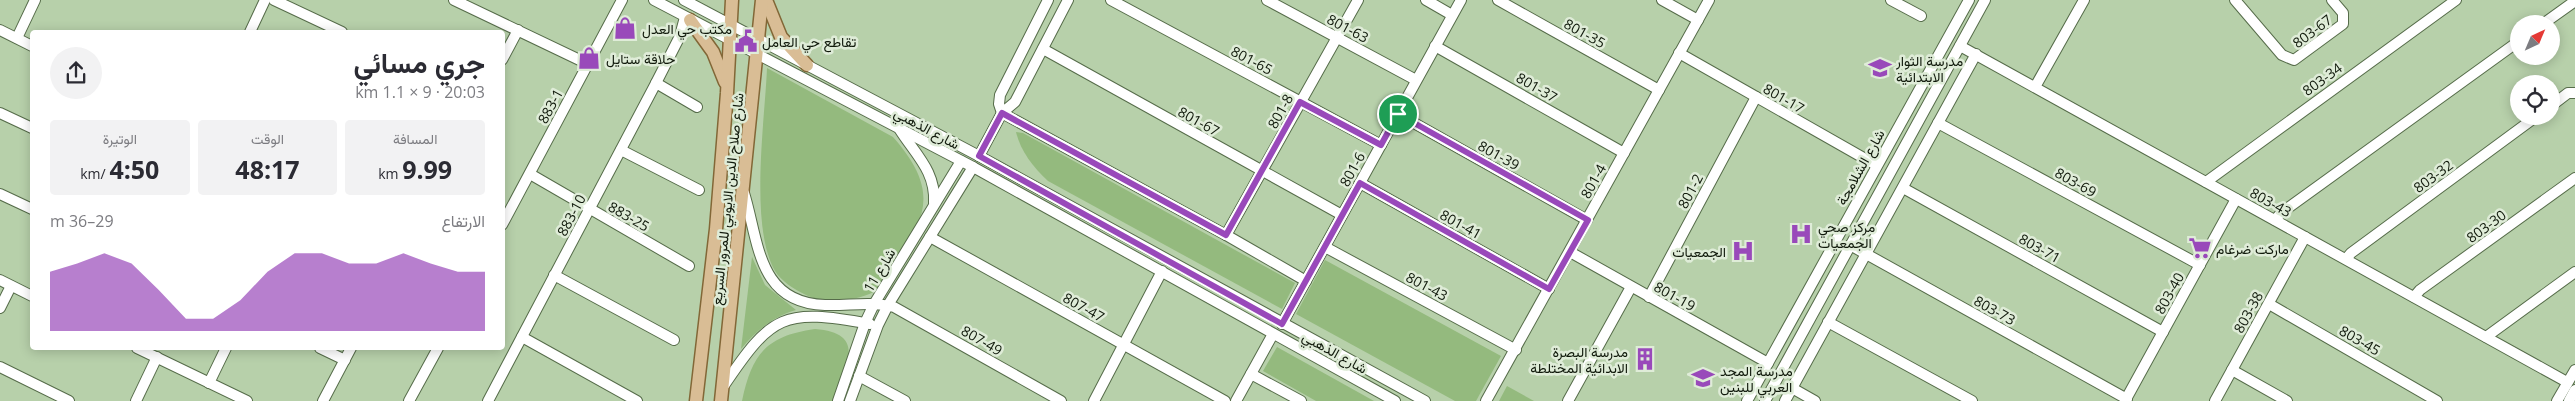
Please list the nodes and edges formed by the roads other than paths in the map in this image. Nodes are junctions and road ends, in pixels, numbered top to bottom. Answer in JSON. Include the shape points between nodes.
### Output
{"nodes":[{"id":1,"x":35,"y":0,"type":"edge"},
{"id":2,"x":265,"y":0,"type":"edge"},
{"id":3,"x":274,"y":0,"type":"edge"},
{"id":4,"x":454,"y":0,"type":"edge"},
{"id":5,"x":622,"y":0,"type":"edge"},
{"id":6,"x":654,"y":0,"type":"edge"},
{"id":7,"x":684,"y":0,"type":"edge"},
{"id":8,"x":732,"y":0,"type":"edge"},
{"id":9,"x":762,"y":0,"type":"edge"},
{"id":10,"x":766,"y":0,"type":"edge"},
{"id":11,"x":1048,"y":0,"type":"edge"},
{"id":12,"x":1068,"y":0,"type":"edge"},
{"id":13,"x":1111,"y":0,"type":"edge"},
{"id":14,"x":1267,"y":0,"type":"edge"},
{"id":15,"x":1358,"y":0,"type":"edge"},
{"id":16,"x":1426,"y":0,"type":"edge"},
{"id":17,"x":1460,"y":0,"type":"edge"},
{"id":18,"x":1498,"y":0,"type":"edge"},
{"id":19,"x":1662,"y":0,"type":"edge"},
{"id":20,"x":1709,"y":0,"type":"edge"},
{"id":21,"x":1891,"y":0,"type":"edge"},
{"id":22,"x":1969,"y":0,"type":"edge"},
{"id":23,"x":1986,"y":0,"type":"edge"},
{"id":24,"x":2084,"y":0,"type":"edge"},
{"id":25,"x":2235,"y":0,"type":"edge"},
{"id":26,"x":2332,"y":0,"type":"edge"},
{"id":27,"x":2456,"y":0,"type":"edge"},
{"id":28,"x":2575,"y":1,"type":"edge"},
{"id":29,"x":1452,"y":15,"type":"junction"},
{"id":30,"x":2556,"y":15,"type":"edge"},
{"id":31,"x":1921,"y":16,"type":"dead end"},
{"id":32,"x":687,"y":18,"type":"junction"},
{"id":33,"x":1698,"y":20,"type":"junction"},
{"id":34,"x":731,"y":25,"type":"junction"},
{"id":35,"x":0,"y":30,"type":"edge"},
{"id":36,"x":251,"y":30,"type":"edge"},
{"id":37,"x":338,"y":30,"type":"edge"},
{"id":38,"x":518,"y":30,"type":"junction"},
{"id":39,"x":17,"y":38,"type":"junction"},
{"id":40,"x":1336,"y":38,"type":"junction"},
{"id":41,"x":759,"y":40,"type":"junction"},
{"id":42,"x":730,"y":41,"type":"junction"},
{"id":43,"x":30,"y":45,"type":"edge"},
{"id":44,"x":1435,"y":46,"type":"junction"},
{"id":45,"x":1960,"y":46,"type":"junction"},
{"id":46,"x":2510,"y":48,"type":"edge"},
{"id":47,"x":1043,"y":49,"type":"junction"},
{"id":48,"x":1679,"y":53,"type":"junction"},
{"id":49,"x":505,"y":54,"type":"edge"},
{"id":50,"x":1976,"y":54,"type":"junction"},
{"id":51,"x":757,"y":56,"type":"junction"},
{"id":52,"x":588,"y":64,"type":"junction"},
{"id":53,"x":807,"y":65,"type":"junction"},
{"id":54,"x":1416,"y":80,"type":"junction"},
{"id":55,"x":656,"y":83,"type":"junction"},
{"id":56,"x":2035,"y":87,"type":"junction"},
{"id":57,"x":1659,"y":90,"type":"junction"},
{"id":58,"x":727,"y":93,"type":"junction"},
{"id":59,"x":2575,"y":93,"type":"edge"},
{"id":60,"x":1756,"y":97,"type":"junction"},
{"id":61,"x":2560,"y":99,"type":"edge"},
{"id":62,"x":1300,"y":102,"type":"junction"},
{"id":63,"x":696,"y":107,"type":"dead end"},
{"id":64,"x":0,"y":113,"type":"edge"},
{"id":65,"x":1002,"y":113,"type":"junction"},
{"id":66,"x":1398,"y":114,"type":"junction"},
{"id":67,"x":1938,"y":123,"type":"junction"},
{"id":68,"x":2525,"y":125,"type":"edge"},
{"id":69,"x":30,"y":127,"type":"edge"},
{"id":70,"x":898,"y":127,"type":"junction"},
{"id":71,"x":1381,"y":145,"type":"junction"},
{"id":72,"x":621,"y":150,"type":"junction"},
{"id":73,"x":1624,"y":153,"type":"junction"},
{"id":74,"x":979,"y":156,"type":"junction"},
{"id":75,"x":961,"y":161,"type":"junction"},
{"id":76,"x":1876,"y":166,"type":"junction"},
{"id":77,"x":973,"y":167,"type":"junction"},
{"id":78,"x":1261,"y":172,"type":"junction"},
{"id":79,"x":530,"y":174,"type":"junction"},
{"id":80,"x":2575,"y":178,"type":"edge"},
{"id":81,"x":2206,"y":182,"type":"junction"},
{"id":82,"x":1360,"y":183,"type":"junction"},
{"id":83,"x":1903,"y":188,"type":"junction"},
{"id":84,"x":699,"y":190,"type":"dead end"},
{"id":85,"x":743,"y":192,"type":"junction"},
{"id":86,"x":0,"y":194,"type":"edge"},
{"id":87,"x":2236,"y":199,"type":"junction"},
{"id":88,"x":934,"y":205,"type":"junction"},
{"id":89,"x":590,"y":208,"type":"junction"},
{"id":90,"x":30,"y":209,"type":"edge"},
{"id":91,"x":1342,"y":215,"type":"junction"},
{"id":92,"x":505,"y":220,"type":"edge"},
{"id":93,"x":1588,"y":220,"type":"junction"},
{"id":94,"x":2275,"y":220,"type":"junction"},
{"id":95,"x":1226,"y":235,"type":"junction"},
{"id":96,"x":930,"y":237,"type":"junction"},
{"id":97,"x":2305,"y":237,"type":"junction"},
{"id":98,"x":1850,"y":245,"type":"junction"},
{"id":99,"x":1325,"y":247,"type":"junction"},
{"id":100,"x":1570,"y":252,"type":"junction"},
{"id":101,"x":1866,"y":254,"type":"junction"},
{"id":102,"x":2346,"y":259,"type":"junction"},
{"id":103,"x":2200,"y":265,"type":"junction"},
{"id":104,"x":689,"y":266,"type":"dead end"},
{"id":105,"x":1162,"y":271,"type":"junction"},
{"id":106,"x":2575,"y":272,"type":"edge"},
{"id":107,"x":554,"y":275,"type":"junction"},
{"id":108,"x":0,"y":280,"type":"edge"},
{"id":109,"x":1306,"y":281,"type":"junction"},
{"id":110,"x":11,"y":286,"type":"junction"},
{"id":111,"x":1631,"y":287,"type":"junction"},
{"id":112,"x":1549,"y":289,"type":"junction"},
{"id":113,"x":30,"y":295,"type":"edge"},
{"id":114,"x":1649,"y":297,"type":"junction"},
{"id":115,"x":2414,"y":297,"type":"junction"},
{"id":116,"x":874,"y":304,"type":"junction"},
{"id":117,"x":2269,"y":304,"type":"junction"},
{"id":118,"x":888,"y":306,"type":"junction"},
{"id":119,"x":0,"y":308,"type":"edge"},
{"id":120,"x":1828,"y":322,"type":"junction"},
{"id":121,"x":865,"y":323,"type":"junction"},
{"id":122,"x":1282,"y":324,"type":"junction"},
{"id":123,"x":878,"y":325,"type":"junction"},
{"id":124,"x":2163,"y":332,"type":"junction"},
{"id":125,"x":1273,"y":334,"type":"junction"},
{"id":126,"x":522,"y":336,"type":"junction"},
{"id":127,"x":2486,"y":337,"type":"junction"},
{"id":128,"x":674,"y":340,"type":"dead end"},
{"id":129,"x":1125,"y":345,"type":"junction"},
{"id":130,"x":142,"y":350,"type":"edge"},
{"id":131,"x":225,"y":350,"type":"edge"},
{"id":132,"x":324,"y":350,"type":"edge"},
{"id":133,"x":351,"y":350,"type":"edge"},
{"id":134,"x":437,"y":350,"type":"edge"},
{"id":135,"x":1516,"y":350,"type":"junction"},
{"id":136,"x":157,"y":357,"type":"junction"},
{"id":137,"x":345,"y":360,"type":"junction"},
{"id":138,"x":1768,"y":363,"type":"junction"},
{"id":139,"x":0,"y":367,"type":"edge"},
{"id":140,"x":2232,"y":370,"type":"junction"},
{"id":141,"x":2575,"y":370,"type":"edge"},
{"id":142,"x":1251,"y":374,"type":"junction"},
{"id":143,"x":859,"y":376,"type":"junction"},
{"id":144,"x":2568,"y":382,"type":"junction"},
{"id":145,"x":209,"y":383,"type":"junction"},
{"id":146,"x":723,"y":387,"type":"junction"},
{"id":147,"x":1792,"y":388,"type":"junction"},
{"id":148,"x":2575,"y":390,"type":"edge"},
{"id":149,"x":2126,"y":400,"type":"edge"},
{"id":150,"x":69,"y":401,"type":"edge"},
{"id":151,"x":136,"y":401,"type":"edge"},
{"id":152,"x":247,"y":401,"type":"edge"},
{"id":153,"x":324,"y":401,"type":"edge"},
{"id":154,"x":409,"y":401,"type":"edge"},
{"id":155,"x":489,"y":401,"type":"edge"},
{"id":156,"x":637,"y":401,"type":"edge"},
{"id":157,"x":696,"y":401,"type":"edge"},
{"id":158,"x":721,"y":401,"type":"edge"},
{"id":159,"x":838,"y":401,"type":"edge"},
{"id":160,"x":850,"y":401,"type":"edge"},
{"id":161,"x":905,"y":401,"type":"edge"},
{"id":162,"x":1061,"y":401,"type":"edge"},
{"id":163,"x":1094,"y":401,"type":"edge"},
{"id":164,"x":1225,"y":401,"type":"edge"},
{"id":165,"x":1236,"y":401,"type":"edge"},
{"id":166,"x":1300,"y":401,"type":"edge"},
{"id":167,"x":1396,"y":401,"type":"edge"},
{"id":168,"x":1425,"y":401,"type":"edge"},
{"id":169,"x":1486,"y":401,"type":"edge"},
{"id":170,"x":1568,"y":401,"type":"edge"},
{"id":171,"x":1747,"y":401,"type":"edge"},
{"id":172,"x":1765,"y":401,"type":"edge"},
{"id":173,"x":1785,"y":401,"type":"edge"},
{"id":174,"x":1815,"y":401,"type":"edge"},
{"id":175,"x":1972,"y":401,"type":"edge"},
{"id":176,"x":2215,"y":401,"type":"edge"},
{"id":177,"x":2287,"y":401,"type":"edge"},
{"id":178,"x":2438,"y":401,"type":"edge"},
{"id":179,"x":2557,"y":401,"type":"edge"},
{"id":180,"x":2569,"y":401,"type":"edge"}],
"edges":[{"from":1,"to":39,"type":"street"},
{"from":2,"to":36,"type":"street"},
{"from":3,"to":37,"type":"street"},
{"from":4,"to":38,"type":"street"},
{"from":5,"to":52,"type":"street","name":"883-1"},
{"from":6,"to":32,"type":"street","name":"شارع الذهبي"},
{"from":7,"to":34,"type":"street","name":"شارع الذهبي"},
{"from":8,"to":34,"type":"main road","name":"شارع صلاح الدين الايوبي للمرور السريع"},
{"from":9,"to":41,"type":"main road","name":"شارع صلاح الدين الايوبي للمرور السريع"},
{"from":10,"to":53,"type":"main road","via":[[781,37]]},
{"from":11,"to":65,"type":"street","via":[[1000,95]]},
{"from":12,"to":47,"type":"street"},
{"from":13,"to":62,"type":"street","name":"801-65"},
{"from":14,"to":40,"type":"street","name":"801-63"},
{"from":15,"to":40,"type":"street","name":"801-8"},
{"from":16,"to":29,"type":"street"},
{"from":17,"to":29,"type":"street","name":"801-6"},
{"from":18,"to":57,"type":"street","name":"801-35"},
{"from":19,"to":33,"type":"street"},
{"from":20,"to":33,"type":"street","name":"801-4"},
{"from":21,"to":31,"type":"street"},
{"from":22,"to":76,"type":"street","name":"شارع الشلامجة"},
{"from":23,"to":45,"type":"street"},
{"from":24,"to":56,"type":"street"},
{"from":25,"to":26,"type":"street","name":"803-67","via":[[2282,55],[2294,60],[2344,24],[2343,13]]},
{"from":27,"to":81,"type":"street","name":"803-34"},
{"from":28,"to":30,"type":"street"},
{"from":29,"to":44,"type":"street","name":"801-6"},
{"from":32,"to":42,"type":"street","name":"شارع الذهبي"},
{"from":32,"to":55,"type":"street","name":"883-10"},
{"from":32,"to":58,"type":"main road","via":[[713,52]]},
{"from":33,"to":48,"type":"street","name":"801-4"},
{"from":34,"to":41,"type":"street","name":"شارع الذهبي"},
{"from":34,"to":42,"type":"main road","name":"شارع صلاح الدين الايوبي للمرور السريع"},
{"from":35,"to":39,"type":"street"},
{"from":38,"to":49,"type":"street"},
{"from":38,"to":52,"type":"street"},
{"from":39,"to":43,"type":"street"},
{"from":40,"to":54,"type":"street","name":"801-63"},
{"from":40,"to":62,"type":"street","name":"801-8"},
{"from":41,"to":51,"type":"main road","name":"شارع صلاح الدين الايوبي للمرور السريع"},
{"from":41,"to":53,"type":"street","name":"شارع الذهبي"},
{"from":42,"to":51,"type":"street","name":"شارع الذهبي"},
{"from":42,"to":58,"type":"main road","name":"شارع صلاح الدين الايوبي للمرور السريع"},
{"from":44,"to":54,"type":"street","name":"801-6"},
{"from":44,"to":73,"type":"street","name":"801-37"},
{"from":45,"to":50,"type":"street","name":"803-43"},
{"from":45,"to":98,"type":"street"},
{"from":46,"to":94,"type":"street"},
{"from":47,"to":65,"type":"street","via":[[1015,102]]},
{"from":47,"to":78,"type":"street","name":"801-67"},
{"from":48,"to":57,"type":"street","name":"801-4"},
{"from":48,"to":60,"type":"street","name":"801-17"},
{"from":50,"to":56,"type":"street","name":"803-43"},
{"from":50,"to":67,"type":"street"},
{"from":51,"to":70,"type":"street","name":"شارع الذهبي"},
{"from":51,"to":85,"type":"main road","name":"شارع صلاح الدين الايوبي للمرور السريع"},
{"from":52,"to":79,"type":"street","name":"883-1"},
{"from":53,"to":74,"type":"street","name":"شارع الذهبي"},
{"from":54,"to":66,"type":"street","name":"801-6"},
{"from":55,"to":63,"type":"street"},
{"from":55,"to":72,"type":"street","name":"883-10"},
{"from":56,"to":81,"type":"street","name":"803-43"},
{"from":57,"to":73,"type":"street","name":"801-4"},
{"from":58,"to":157,"type":"main road","name":"شارع صلاح الدين الايوبي للمرور السريع","via":[[716,229]]},
{"from":59,"to":61,"type":"street","via":[[2568,93]]},
{"from":60,"to":76,"type":"street","name":"801-17"},
{"from":60,"to":114,"type":"street","name":"801-2"},
{"from":62,"to":71,"type":"street","name":"801-65"},
{"from":62,"to":78,"type":"street","name":"801-8"},
{"from":64,"to":69,"type":"street"},
{"from":65,"to":74,"type":"street"},
{"from":65,"to":95,"type":"street"},
{"from":66,"to":71,"type":"street","name":"801-6"},
{"from":66,"to":93,"type":"street","name":"801-39"},
{"from":67,"to":83,"type":"street"},
{"from":67,"to":103,"type":"street","name":"803-69"},
{"from":68,"to":102,"type":"street","name":"803-32"},
{"from":70,"to":75,"type":"street","name":"شارع الذهبي"},
{"from":70,"to":88,"type":"street","via":[[928,170],[935,194]]},
{"from":71,"to":82,"type":"street","name":"801-6"},
{"from":72,"to":84,"type":"street"},
{"from":72,"to":89,"type":"street","name":"883-10"},
{"from":73,"to":93,"type":"street","name":"801-4"},
{"from":74,"to":122,"type":"street","name":"شارع الذهبي"},
{"from":75,"to":77,"type":"street","name":"شارع الذهبي"},
{"from":75,"to":88,"type":"street","name":"شارع 11"},
{"from":76,"to":138,"type":"street","name":"شارع الشلامجة"},
{"from":77,"to":96,"type":"street","name":"شارع 11"},
{"from":77,"to":105,"type":"street","name":"شارع الذهبي"},
{"from":78,"to":91,"type":"street","name":"801-67"},
{"from":78,"to":95,"type":"street","name":"801-8"},
{"from":79,"to":89,"type":"street","name":"883-25"},
{"from":79,"to":92,"type":"street","name":"883-1"},
{"from":80,"to":115,"type":"street","name":"803-30"},
{"from":81,"to":87,"type":"street","name":"803-43"},
{"from":82,"to":91,"type":"street","name":"801-6"},
{"from":82,"to":112,"type":"street","name":"801-41"},
{"from":83,"to":101,"type":"street"},
{"from":83,"to":124,"type":"street","name":"803-71"},
{"from":85,"to":116,"type":"street","name":"807-49","via":[[762,265],[782,289],[812,304]]},
{"from":85,"to":146,"type":"main road","name":"شارع صلاح الدين الايوبي للمرور السريع"},
{"from":86,"to":90,"type":"street"},
{"from":87,"to":94,"type":"street","name":"803-43"},
{"from":87,"to":103,"type":"street","name":"803-40"},
{"from":88,"to":116,"type":"street","name":"شارع 11"},
{"from":89,"to":104,"type":"street","name":"883-25"},
{"from":89,"to":107,"type":"street","name":"883-10"},
{"from":91,"to":99,"type":"street","name":"801-6"},
{"from":93,"to":100,"type":"street","name":"801-4"},
{"from":94,"to":97,"type":"street","name":"803-43"},
{"from":95,"to":109,"type":"street"},
{"from":96,"to":118,"type":"street","name":"شارع 11"},
{"from":96,"to":129,"type":"street","name":"807-47"},
{"from":97,"to":102,"type":"street","name":"803-43"},
{"from":97,"to":117,"type":"street","name":"803-38"},
{"from":98,"to":101,"type":"street","name":"803-73"},
{"from":98,"to":172,"type":"street"},
{"from":99,"to":109,"type":"street","name":"801-6"},
{"from":99,"to":135,"type":"street","name":"801-43"},
{"from":100,"to":111,"type":"street","name":"801-19"},
{"from":100,"to":112,"type":"street","name":"801-4"},
{"from":101,"to":120,"type":"street"},
{"from":101,"to":149,"type":"street","name":"803-73"},
{"from":102,"to":115,"type":"street","name":"803-43"},
{"from":103,"to":124,"type":"street","name":"803-40"},
{"from":105,"to":125,"type":"street","name":"شارع الذهبي"},
{"from":105,"to":129,"type":"street"},
{"from":106,"to":127,"type":"street"},
{"from":107,"to":126,"type":"street","name":"883-10"},
{"from":107,"to":128,"type":"street"},
{"from":108,"to":110,"type":"street"},
{"from":109,"to":122,"type":"street","name":"801-6"},
{"from":110,"to":113,"type":"street"},
{"from":110,"to":119,"type":"street"},
{"from":111,"to":114,"type":"street","name":"801-19"},
{"from":111,"to":170,"type":"street"},
{"from":112,"to":135,"type":"street","name":"801-4"},
{"from":114,"to":138,"type":"street","name":"801-19"},
{"from":115,"to":127,"type":"street","name":"803-43"},
{"from":116,"to":118,"type":"street","name":"807-49"},
{"from":116,"to":121,"type":"street","name":"شارع 11"},
{"from":117,"to":140,"type":"street","name":"803-38"},
{"from":117,"to":178,"type":"street","name":"803-45"},
{"from":118,"to":123,"type":"street","name":"شارع 11"},
{"from":118,"to":162,"type":"street","name":"807-49","via":[[902,310]]},
{"from":120,"to":147,"type":"street"},
{"from":120,"to":175,"type":"street"},
{"from":121,"to":123,"type":"street"},
{"from":121,"to":146,"type":"street","via":[[818,315],[780,323],[755,342]]},
{"from":121,"to":159,"type":"street","name":"شارع 11"},
{"from":122,"to":168,"type":"street","name":"شارع الذهبي"},
{"from":123,"to":143,"type":"street","name":"شارع 11"},
{"from":124,"to":149,"type":"street","name":"803-40"},
{"from":125,"to":142,"type":"street"},
{"from":125,"to":167,"type":"street","name":"شارع الذهبي"},
{"from":126,"to":155,"type":"street","name":"883-10"},
{"from":126,"to":156,"type":"street"},
{"from":127,"to":144,"type":"street","name":"803-43"},
{"from":129,"to":163,"type":"street"},
{"from":129,"to":164,"type":"street","name":"807-47"},
{"from":130,"to":136,"type":"street"},
{"from":131,"to":145,"type":"street"},
{"from":132,"to":137,"type":"street"},
{"from":133,"to":137,"type":"street"},
{"from":134,"to":154,"type":"street"},
{"from":135,"to":169,"type":"street","name":"801-4"},
{"from":136,"to":145,"type":"street"},
{"from":136,"to":151,"type":"street"},
{"from":137,"to":153,"type":"street"},
{"from":138,"to":171,"type":"street","name":"شارع الشلامجة"},
{"from":139,"to":150,"type":"street"},
{"from":140,"to":176,"type":"street","name":"803-38"},
{"from":140,"to":177,"type":"street"},
{"from":141,"to":144,"type":"street"},
{"from":142,"to":165,"type":"street"},
{"from":142,"to":166,"type":"street"},
{"from":143,"to":160,"type":"street","name":"شارع 11"},
{"from":143,"to":161,"type":"street"},
{"from":144,"to":179,"type":"street"},
{"from":145,"to":152,"type":"street"},
{"from":146,"to":158,"type":"main road","name":"شارع صلاح الدين الايوبي للمرور السريع"},
{"from":147,"to":173,"type":"street"},
{"from":147,"to":174,"type":"street"},
{"from":148,"to":180,"type":"street"}]}
